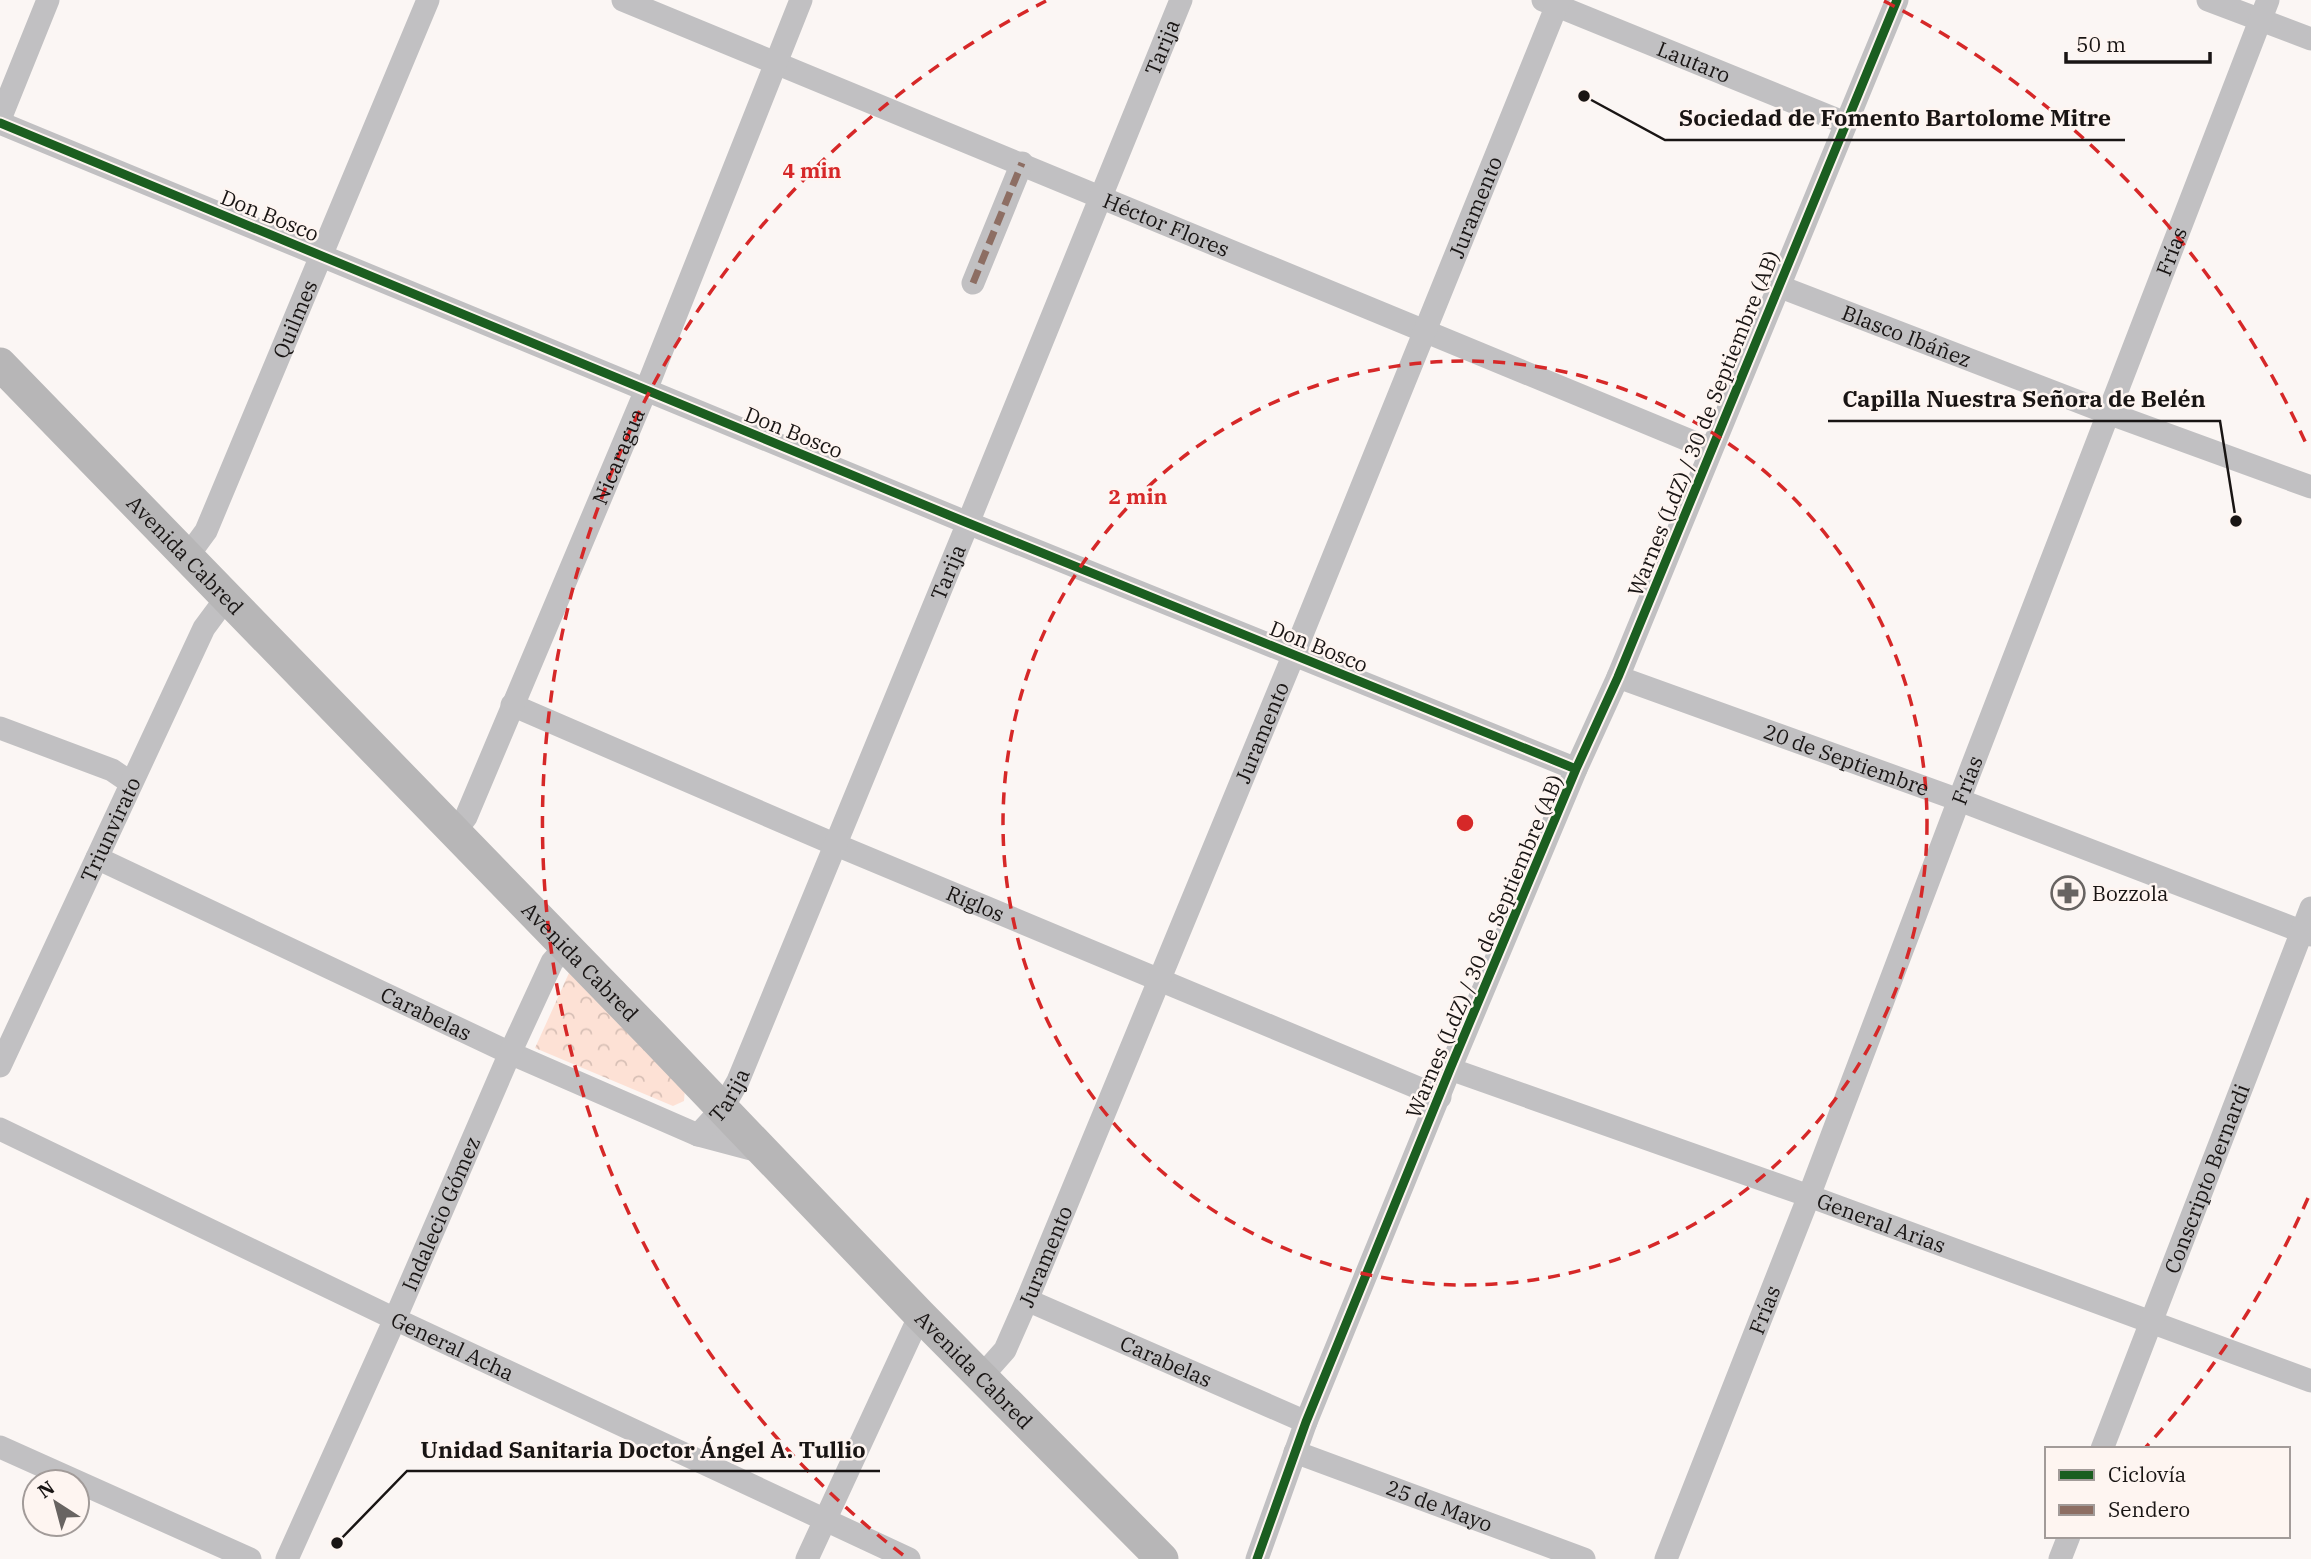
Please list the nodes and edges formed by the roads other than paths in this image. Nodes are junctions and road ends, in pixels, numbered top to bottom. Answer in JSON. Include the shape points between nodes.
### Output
{"nodes":[{"id":1,"x":48,"y":0,"type":"edge"},
{"id":2,"x":428,"y":0,"type":"edge"},
{"id":3,"x":623,"y":0,"type":"edge"},
{"id":4,"x":801,"y":0,"type":"edge"},
{"id":5,"x":1181,"y":0,"type":"edge"},
{"id":6,"x":1897,"y":0,"type":"edge"},
{"id":7,"x":2208,"y":0,"type":"edge"},
{"id":8,"x":1553,"y":2,"type":"edge"},
{"id":9,"x":2264,"y":10,"type":"edge"},
{"id":10,"x":2311,"y":39,"type":"edge"},
{"id":11,"x":775,"y":63,"type":"junction"},
{"id":12,"x":0,"y":121,"type":"edge"},
{"id":13,"x":1845,"y":123,"type":"junction"},
{"id":14,"x":1022,"y":163,"type":"junction"},
{"id":15,"x":1100,"y":195,"type":"junction"},
{"id":16,"x":320,"y":254,"type":"junction"},
{"id":17,"x":973,"y":282,"type":"dead end"},
{"id":18,"x":1778,"y":286,"type":"junction"},
{"id":19,"x":1424,"y":331,"type":"junction"},
{"id":20,"x":0,"y":364,"type":"edge"},
{"id":21,"x":646,"y":390,"type":"junction"},
{"id":22,"x":2108,"y":413,"type":"junction"},
{"id":23,"x":1710,"y":449,"type":"junction"},
{"id":24,"x":2311,"y":487,"type":"edge"},
{"id":25,"x":968,"y":523,"type":"junction"},
{"id":26,"x":187,"y":557,"type":"junction"},
{"id":27,"x":227,"y":597,"type":"junction"},
{"id":28,"x":1294,"y":654,"type":"junction"},
{"id":29,"x":1618,"y":677,"type":"junction"},
{"id":30,"x":512,"y":705,"type":"junction"},
{"id":31,"x":0,"y":728,"type":"edge"},
{"id":32,"x":1576,"y":769,"type":"junction"},
{"id":33,"x":131,"y":783,"type":"junction"},
{"id":34,"x":1959,"y":800,"type":"junction"},
{"id":35,"x":455,"y":832,"type":"junction"},
{"id":36,"x":834,"y":844,"type":"junction"},
{"id":37,"x":97,"y":858,"type":"junction"},
{"id":38,"x":2311,"y":908,"type":"edge"},
{"id":39,"x":2306,"y":934,"type":"edge"},
{"id":40,"x":565,"y":947,"type":"junction"},
{"id":41,"x":1158,"y":978,"type":"junction"},
{"id":42,"x":510,"y":1053,"type":"junction"},
{"id":43,"x":0,"y":1066,"type":"edge"},
{"id":44,"x":1450,"y":1069,"type":"junction"},
{"id":45,"x":1440,"y":1097,"type":"junction"},
{"id":46,"x":722,"y":1109,"type":"junction"},
{"id":47,"x":0,"y":1129,"type":"edge"},
{"id":48,"x":698,"y":1135,"type":"junction"},
{"id":49,"x":763,"y":1152,"type":"junction"},
{"id":50,"x":1809,"y":1196,"type":"junction"},
{"id":51,"x":1027,"y":1300,"type":"junction"},
{"id":52,"x":920,"y":1315,"type":"junction"},
{"id":53,"x":395,"y":1320,"type":"junction"},
{"id":54,"x":2151,"y":1322,"type":"junction"},
{"id":55,"x":981,"y":1377,"type":"junction"},
{"id":56,"x":2311,"y":1381,"type":"edge"},
{"id":57,"x":1306,"y":1422,"type":"junction"},
{"id":58,"x":0,"y":1447,"type":"edge"},
{"id":59,"x":2103,"y":1447,"type":"edge"},
{"id":60,"x":1295,"y":1452,"type":"junction"},
{"id":61,"x":825,"y":1519,"type":"junction"},
{"id":62,"x":2068,"y":1538,"type":"edge"},
{"id":63,"x":250,"y":1559,"type":"edge"},
{"id":64,"x":287,"y":1559,"type":"edge"},
{"id":65,"x":807,"y":1559,"type":"edge"},
{"id":66,"x":909,"y":1559,"type":"edge"},
{"id":67,"x":1162,"y":1559,"type":"edge"},
{"id":68,"x":1257,"y":1559,"type":"edge"},
{"id":69,"x":1584,"y":1559,"type":"edge"},
{"id":70,"x":1666,"y":1559,"type":"edge"},
{"id":71,"x":2060,"y":1559,"type":"edge"}],
"edges":[{"from":1,"to":12,"type":"street"},
{"from":2,"to":16,"type":"street","name":"Quilmes"},
{"from":3,"to":11,"type":"street","name":"Héctor Flores"},
{"from":4,"to":11,"type":"street","name":"Nicaragua"},
{"from":5,"to":15,"type":"street","name":"Tarija"},
{"from":6,"to":13,"type":"street","name":"Warnes (LdZ) / 30 de Septiembre (AB)"},
{"from":7,"to":9,"type":"street"},
{"from":8,"to":13,"type":"street","name":"Lautaro"},
{"from":8,"to":19,"type":"street","name":"Juramento"},
{"from":9,"to":10,"type":"street"},
{"from":9,"to":22,"type":"street","name":"Frías"},
{"from":11,"to":14,"type":"street","name":"Héctor Flores"},
{"from":11,"to":21,"type":"street","name":"Nicaragua"},
{"from":12,"to":16,"type":"street","name":"Don Bosco"},
{"from":13,"to":18,"type":"street","name":"Warnes (LdZ) / 30 de Septiembre (AB)"},
{"from":14,"to":15,"type":"street","name":"Héctor Flores"},
{"from":14,"to":17,"type":"street"},
{"from":15,"to":19,"type":"street","name":"Héctor Flores"},
{"from":15,"to":25,"type":"street","name":"Tarija"},
{"from":16,"to":21,"type":"street","name":"Don Bosco"},
{"from":16,"to":26,"type":"street","name":"Quilmes","via":[[206,531]]},
{"from":18,"to":22,"type":"street","name":"Blasco Ibáñez"},
{"from":18,"to":23,"type":"street","name":"Warnes (LdZ) / 30 de Septiembre (AB)"},
{"from":19,"to":23,"type":"street","name":"Héctor Flores"},
{"from":19,"to":28,"type":"street","name":"Juramento"},
{"from":20,"to":26,"type":"street","name":"Avenida Cabred"},
{"from":21,"to":25,"type":"street","name":"Don Bosco"},
{"from":21,"to":30,"type":"street","name":"Nicaragua"},
{"from":22,"to":24,"type":"street","name":"Blasco Ibáñez"},
{"from":22,"to":34,"type":"street","name":"Frías"},
{"from":23,"to":29,"type":"street","name":"Warnes (LdZ) / 30 de Septiembre (AB)"},
{"from":25,"to":28,"type":"street","name":"Don Bosco"},
{"from":25,"to":36,"type":"street","name":"Tarija"},
{"from":26,"to":27,"type":"street","name":"Avenida Cabred"},
{"from":27,"to":33,"type":"street","name":"Triunvirato","via":[[204,628]]},
{"from":27,"to":35,"type":"street","name":"Avenida Cabred"},
{"from":28,"to":32,"type":"street","name":"Don Bosco"},
{"from":28,"to":41,"type":"street","name":"Juramento"},
{"from":29,"to":32,"type":"street","name":"Warnes (LdZ) / 30 de Septiembre (AB)"},
{"from":29,"to":34,"type":"street","name":"20 de Septiembre"},
{"from":30,"to":35,"type":"street","name":"Nicaragua","via":[[466,817]]},
{"from":30,"to":36,"type":"street","name":"Riglos"},
{"from":31,"to":33,"type":"street","via":[[112,770]]},
{"from":32,"to":44,"type":"street","name":"Warnes (LdZ) / 30 de Septiembre (AB)"},
{"from":33,"to":37,"type":"street","name":"Triunvirato"},
{"from":34,"to":39,"type":"street","name":"20 de Septiembre"},
{"from":34,"to":50,"type":"street","name":"Frías"},
{"from":35,"to":40,"type":"street","name":"Avenida Cabred"},
{"from":36,"to":41,"type":"street","name":"Riglos"},
{"from":36,"to":46,"type":"street","name":"Tarija","via":[[738,1082]]},
{"from":37,"to":42,"type":"street","name":"Carabelas"},
{"from":37,"to":43,"type":"street","name":"Triunvirato"},
{"from":38,"to":39,"type":"street","name":"Conscripto Bernardi"},
{"from":39,"to":54,"type":"street","name":"Conscripto Bernardi"},
{"from":40,"to":42,"type":"street","name":"Indalecio Gómez","via":[[552,962]]},
{"from":40,"to":46,"type":"street","name":"Avenida Cabred"},
{"from":41,"to":45,"type":"street","name":"Riglos"},
{"from":41,"to":51,"type":"street","name":"Juramento"},
{"from":42,"to":48,"type":"street","name":"Carabelas"},
{"from":42,"to":53,"type":"street","name":"Indalecio Gómez"},
{"from":44,"to":45,"type":"street","name":"Warnes (LdZ) / 30 de Septiembre (AB)"},
{"from":44,"to":50,"type":"street","name":"General Arias"},
{"from":45,"to":57,"type":"street","name":"Warnes (LdZ) / 30 de Septiembre (AB)"},
{"from":46,"to":48,"type":"street","name":"Tarija"},
{"from":46,"to":49,"type":"street","name":"Avenida Cabred"},
{"from":47,"to":53,"type":"street","name":"General Acha"},
{"from":48,"to":49,"type":"street","name":"Carabelas"},
{"from":49,"to":52,"type":"street","name":"Avenida Cabred"},
{"from":50,"to":54,"type":"street","name":"General Arias"},
{"from":50,"to":70,"type":"street","name":"Frías"},
{"from":51,"to":55,"type":"street","name":"Juramento","via":[[1006,1350]]},
{"from":51,"to":57,"type":"street","name":"Carabelas"},
{"from":52,"to":55,"type":"street","name":"Avenida Cabred"},
{"from":52,"to":61,"type":"street"},
{"from":53,"to":61,"type":"street","name":"General Acha"},
{"from":53,"to":64,"type":"street","name":"Indalecio Gómez"},
{"from":54,"to":56,"type":"street","name":"General Arias"},
{"from":54,"to":59,"type":"street","name":"Conscripto Bernardi"},
{"from":55,"to":67,"type":"street","name":"Avenida Cabred"},
{"from":57,"to":60,"type":"street","name":"Warnes (LdZ) / 30 de Septiembre (AB)"},
{"from":58,"to":63,"type":"street"},
{"from":60,"to":68,"type":"street","name":"Warnes (LdZ) / 30 de Septiembre (AB)"},
{"from":60,"to":69,"type":"street","name":"25 de Mayo"},
{"from":61,"to":65,"type":"street"},
{"from":61,"to":66,"type":"street","name":"General Acha"},
{"from":62,"to":71,"type":"street"}]}
